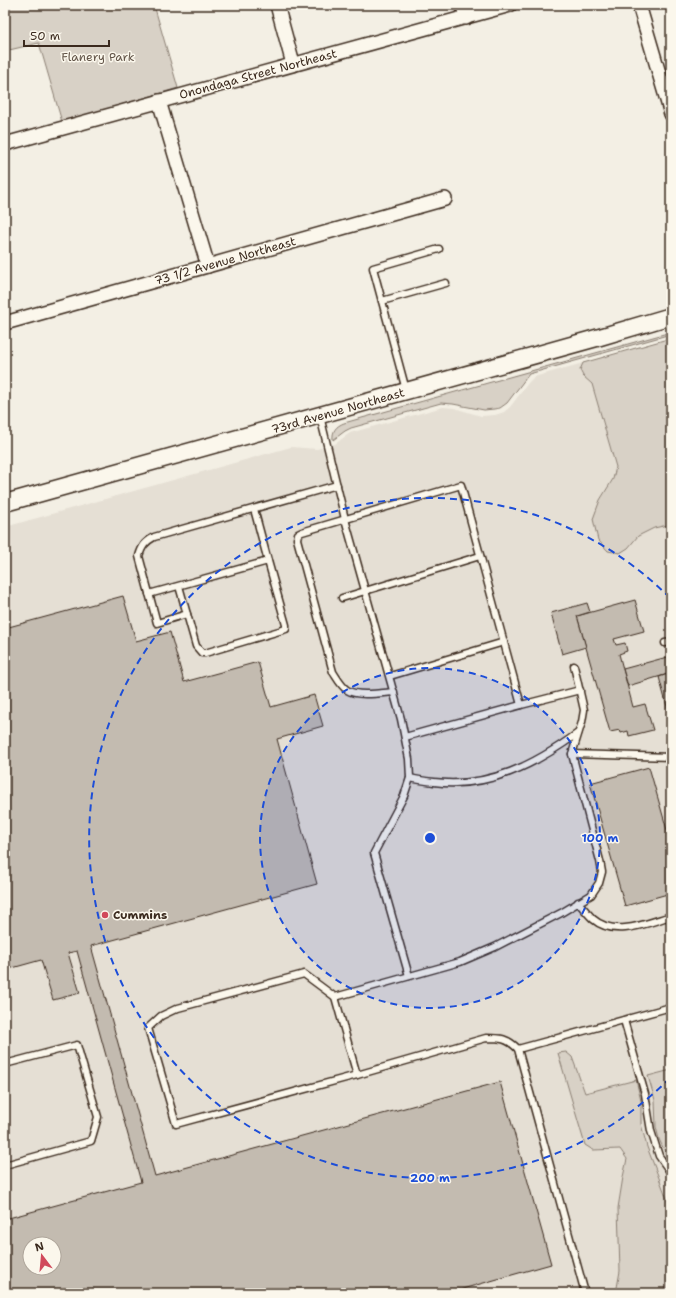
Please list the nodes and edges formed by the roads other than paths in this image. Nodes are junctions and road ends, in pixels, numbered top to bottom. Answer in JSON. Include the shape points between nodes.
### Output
{"nodes":[{"id":1,"x":277,"y":5,"type":"edge"},
{"id":2,"x":463,"y":5,"type":"edge"},
{"id":3,"x":510,"y":5,"type":"edge"},
{"id":4,"x":639,"y":5,"type":"edge"},
{"id":5,"x":466,"y":18,"type":"junction"},
{"id":6,"x":293,"y":64,"type":"junction"},
{"id":7,"x":159,"y":101,"type":"junction"},
{"id":8,"x":671,"y":114,"type":"edge"},
{"id":9,"x":5,"y":144,"type":"edge"},
{"id":10,"x":445,"y":199,"type":"dead end"},
{"id":11,"x":438,"y":248,"type":"dead end"},
{"id":12,"x":208,"y":266,"type":"junction"},
{"id":13,"x":446,"y":283,"type":"dead end"},
{"id":14,"x":382,"y":301,"type":"junction"},
{"id":15,"x":671,"y":316,"type":"edge"},
{"id":16,"x":5,"y":323,"type":"edge"},
{"id":17,"x":406,"y":392,"type":"junction"},
{"id":18,"x":320,"y":416,"type":"junction"},
{"id":19,"x":337,"y":485,"type":"junction"},
{"id":20,"x":5,"y":503,"type":"edge"},
{"id":21,"x":254,"y":509,"type":"junction"},
{"id":22,"x":346,"y":519,"type":"junction"},
{"id":23,"x":480,"y":556,"type":"junction"},
{"id":24,"x":268,"y":561,"type":"junction"},
{"id":25,"x":179,"y":586,"type":"junction"},
{"id":26,"x":365,"y":591,"type":"junction"},
{"id":27,"x":149,"y":594,"type":"junction"},
{"id":28,"x":342,"y":598,"type":"dead end"},
{"id":29,"x":187,"y":614,"type":"junction"},
{"id":30,"x":504,"y":642,"type":"junction"},
{"id":31,"x":574,"y":666,"type":"dead end"},
{"id":32,"x":390,"y":676,"type":"junction"},
{"id":33,"x":580,"y":690,"type":"junction"},
{"id":34,"x":394,"y":692,"type":"junction"},
{"id":35,"x":521,"y":705,"type":"junction"},
{"id":36,"x":579,"y":733,"type":"junction"},
{"id":37,"x":405,"y":737,"type":"junction"},
{"id":38,"x":572,"y":754,"type":"junction"},
{"id":39,"x":671,"y":757,"type":"edge"},
{"id":40,"x":410,"y":778,"type":"junction"},
{"id":41,"x":578,"y":902,"type":"junction"},
{"id":42,"x":671,"y":916,"type":"edge"},
{"id":43,"x":409,"y":976,"type":"junction"},
{"id":44,"x":335,"y":997,"type":"junction"},
{"id":45,"x":671,"y":1007,"type":"edge"},
{"id":46,"x":624,"y":1020,"type":"junction"},
{"id":47,"x":518,"y":1049,"type":"junction"},
{"id":48,"x":5,"y":1064,"type":"edge"},
{"id":49,"x":358,"y":1075,"type":"junction"},
{"id":50,"x":5,"y":1165,"type":"edge"},
{"id":51,"x":671,"y":1173,"type":"edge"},
{"id":52,"x":585,"y":1293,"type":"edge"}],
"edges":[{"from":1,"to":6,"type":"street"},
{"from":2,"to":5,"type":"street"},
{"from":3,"to":5,"type":"street","name":"Onondaga Street Northeast"},
{"from":4,"to":8,"type":"street"},
{"from":5,"to":6,"type":"street","name":"Onondaga Street Northeast"},
{"from":6,"to":7,"type":"street","name":"Onondaga Street Northeast"},
{"from":7,"to":9,"type":"street","name":"Onondaga Street Northeast"},
{"from":7,"to":12,"type":"street"},
{"from":10,"to":12,"type":"street","name":"73 1/2 Avenue Northeast"},
{"from":11,"to":14,"type":"lane","via":[[373,268]]},
{"from":12,"to":16,"type":"street","name":"73 1/2 Avenue Northeast"},
{"from":13,"to":14,"type":"lane"},
{"from":14,"to":17,"type":"lane"},
{"from":15,"to":17,"type":"street","name":"73rd Avenue Northeast"},
{"from":17,"to":18,"type":"street","name":"73rd Avenue Northeast"},
{"from":18,"to":19,"type":"lane"},
{"from":18,"to":20,"type":"street","name":"73rd Avenue Northeast"},
{"from":19,"to":21,"type":"lane"},
{"from":19,"to":22,"type":"lane"},
{"from":21,"to":24,"type":"lane"},
{"from":21,"to":27,"type":"lane","via":[[146,541],[139,556]]},
{"from":22,"to":23,"type":"lane","via":[[461,485]]},
{"from":22,"to":26,"type":"lane"},
{"from":22,"to":34,"type":"lane","via":[[302,532],[298,534],[297,539],[333,672],[347,690],[359,694]]},
{"from":23,"to":26,"type":"lane"},
{"from":23,"to":30,"type":"lane"},
{"from":24,"to":25,"type":"lane"},
{"from":24,"to":29,"type":"lane","via":[[286,629],[202,653],[196,646]]},
{"from":25,"to":27,"type":"lane"},
{"from":25,"to":29,"type":"lane"},
{"from":26,"to":28,"type":"lane"},
{"from":26,"to":32,"type":"lane"},
{"from":27,"to":29,"type":"lane","via":[[157,623]]},
{"from":30,"to":32,"type":"lane"},
{"from":30,"to":35,"type":"lane"},
{"from":31,"to":33,"type":"lane"},
{"from":32,"to":34,"type":"lane"},
{"from":33,"to":35,"type":"lane"},
{"from":33,"to":36,"type":"lane","via":[[584,710]]},
{"from":34,"to":37,"type":"lane"},
{"from":35,"to":37,"type":"lane"},
{"from":36,"to":38,"type":"lane"},
{"from":36,"to":40,"type":"lane","via":[[548,755],[503,776],[459,783],[436,783]]},
{"from":37,"to":40,"type":"lane"},
{"from":38,"to":39,"type":"lane"},
{"from":38,"to":41,"type":"lane","via":[[602,872],[599,883],[591,895]]},
{"from":40,"to":43,"type":"lane","via":[[404,796],[374,853]]},
{"from":41,"to":42,"type":"lane","via":[[594,919],[612,927],[632,927]]},
{"from":41,"to":43,"type":"lane","via":[[495,947],[460,962]]},
{"from":43,"to":44,"type":"lane"},
{"from":44,"to":49,"type":"lane"},
{"from":44,"to":49,"type":"lane","via":[[304,974],[178,1008],[161,1016],[148,1028],[176,1124]]},
{"from":45,"to":46,"type":"lane"},
{"from":46,"to":47,"type":"lane"},
{"from":46,"to":51,"type":"lane","via":[[645,1094],[653,1137],[659,1156]]},
{"from":47,"to":49,"type":"lane","via":[[511,1042],[500,1038],[486,1038]]},
{"from":47,"to":52,"type":"lane"},
{"from":48,"to":50,"type":"lane","via":[[77,1045],[98,1117],[91,1141]]}]}
